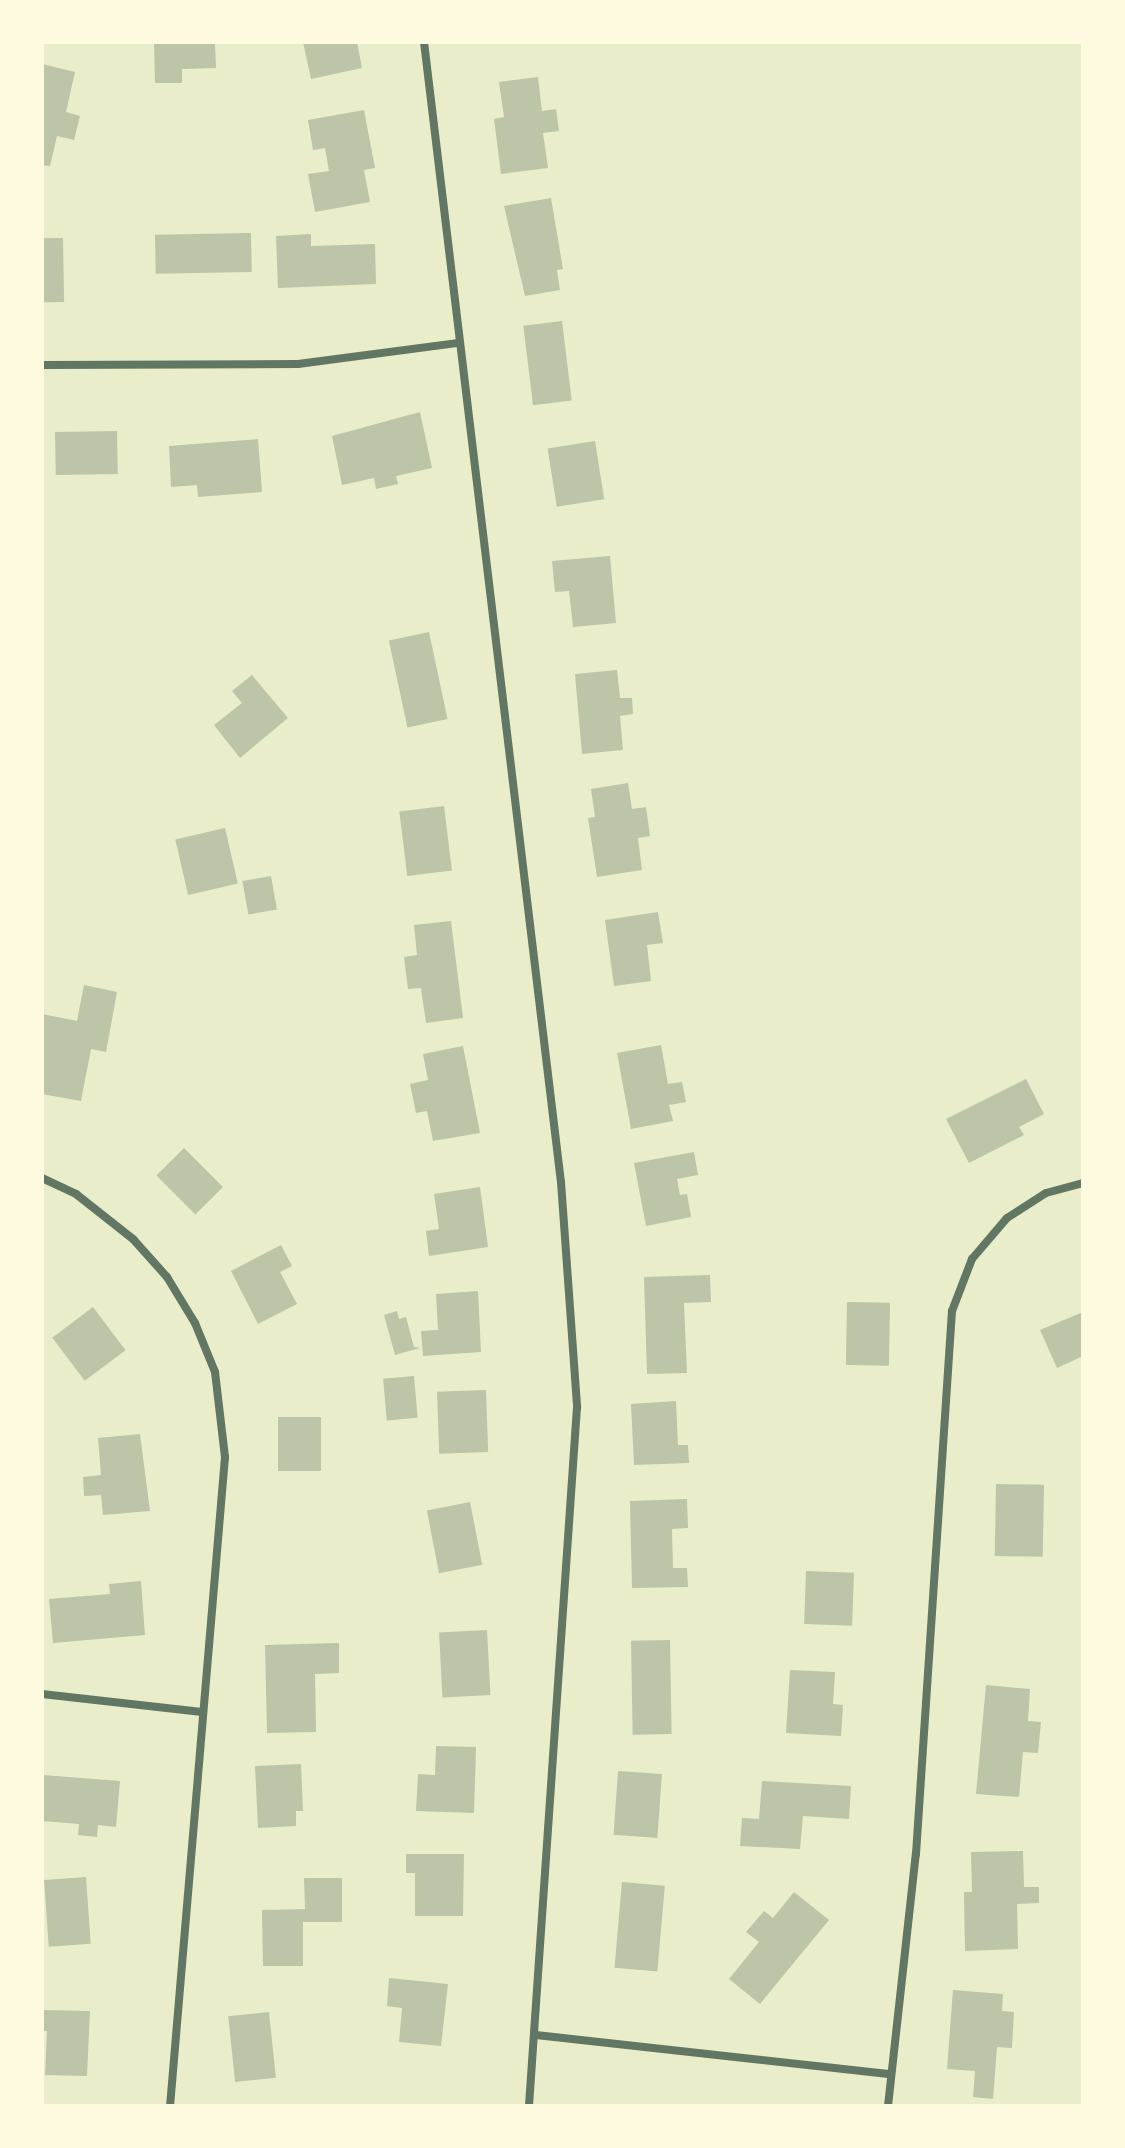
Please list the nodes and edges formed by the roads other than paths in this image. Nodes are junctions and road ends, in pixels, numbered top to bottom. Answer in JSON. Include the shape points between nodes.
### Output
{"nodes":[{"id":1,"x":424,"y":42,"type":"edge"},
{"id":2,"x":457,"y":343,"type":"junction"},
{"id":3,"x":42,"y":365,"type":"edge"},
{"id":4,"x":42,"y":1178,"type":"edge"},
{"id":5,"x":1083,"y":1183,"type":"edge"},
{"id":6,"x":42,"y":1694,"type":"edge"},
{"id":7,"x":202,"y":1712,"type":"junction"},
{"id":8,"x":536,"y":2035,"type":"junction"},
{"id":9,"x":891,"y":2074,"type":"junction"},
{"id":10,"x":170,"y":2106,"type":"edge"},
{"id":11,"x":529,"y":2106,"type":"edge"},
{"id":12,"x":888,"y":2106,"type":"edge"}],
"edges":[{"from":1,"to":2,"type":"street"},
{"from":2,"to":3,"type":"street","via":[[298,364]]},
{"from":2,"to":8,"type":"street","via":[[561,1182],[577,1407]]},
{"from":4,"to":7,"type":"street","via":[[104,1215],[158,1267],[195,1323],[215,1372],[225,1457]]},
{"from":5,"to":9,"type":"street","via":[[1046,1193],[1007,1218],[972,1259],[952,1311],[916,1854]]},
{"from":6,"to":7,"type":"street"},
{"from":7,"to":10,"type":"street"},
{"from":8,"to":9,"type":"street"},
{"from":8,"to":11,"type":"street"},
{"from":9,"to":12,"type":"street"}]}
